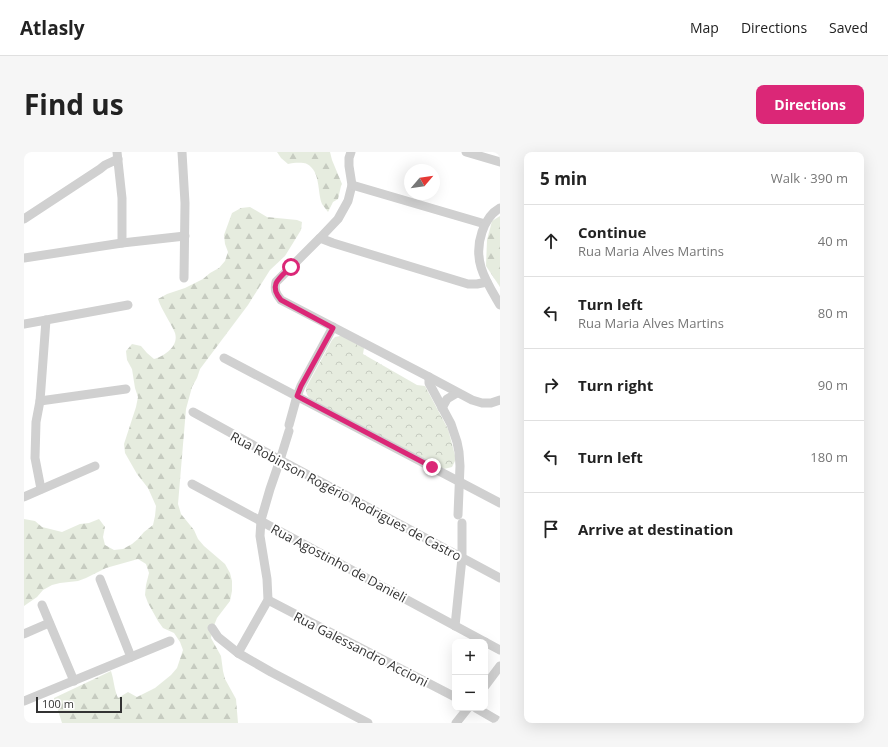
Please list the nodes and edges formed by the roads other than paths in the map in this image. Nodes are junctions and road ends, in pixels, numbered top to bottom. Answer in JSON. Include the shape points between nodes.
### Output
{"nodes":[{"id":1,"x":182,"y":152,"type":"edge"},
{"id":2,"x":351,"y":152,"type":"edge"},
{"id":3,"x":466,"y":152,"type":"edge"},
{"id":4,"x":117,"y":155,"type":"edge"},
{"id":5,"x":500,"y":162,"type":"edge"},
{"id":6,"x":100,"y":169,"type":"junction"},
{"id":7,"x":119,"y":170,"type":"junction"},
{"id":8,"x":352,"y":185,"type":"junction"},
{"id":9,"x":500,"y":208,"type":"edge"},
{"id":10,"x":24,"y":219,"type":"edge"},
{"id":11,"x":485,"y":224,"type":"junction"},
{"id":12,"x":185,"y":236,"type":"junction"},
{"id":13,"x":320,"y":238,"type":"junction"},
{"id":14,"x":122,"y":243,"type":"junction"},
{"id":15,"x":24,"y":258,"type":"edge"},
{"id":16,"x":184,"y":278,"type":"dead end"},
{"id":17,"x":487,"y":282,"type":"junction"},
{"id":18,"x":128,"y":305,"type":"dead end"},
{"id":19,"x":500,"y":305,"type":"edge"},
{"id":20,"x":46,"y":320,"type":"junction"},
{"id":21,"x":24,"y":324,"type":"edge"},
{"id":22,"x":333,"y":328,"type":"junction"},
{"id":23,"x":224,"y":358,"type":"dead end"},
{"id":24,"x":429,"y":377,"type":"junction"},
{"id":25,"x":126,"y":389,"type":"dead end"},
{"id":26,"x":457,"y":393,"type":"junction"},
{"id":27,"x":297,"y":396,"type":"junction"},
{"id":28,"x":500,"y":400,"type":"edge"},
{"id":29,"x":40,"y":401,"type":"junction"},
{"id":30,"x":442,"y":408,"type":"junction"},
{"id":31,"x":193,"y":412,"type":"dead end"},
{"id":32,"x":280,"y":460,"type":"junction"},
{"id":33,"x":95,"y":466,"type":"dead end"},
{"id":34,"x":459,"y":481,"type":"junction"},
{"id":35,"x":192,"y":484,"type":"dead end"},
{"id":36,"x":41,"y":489,"type":"junction"},
{"id":37,"x":24,"y":497,"type":"edge"},
{"id":38,"x":500,"y":503,"type":"edge"},
{"id":39,"x":261,"y":520,"type":"junction"},
{"id":40,"x":462,"y":558,"type":"junction"},
{"id":41,"x":500,"y":578,"type":"edge"},
{"id":42,"x":100,"y":579,"type":"dead end"},
{"id":43,"x":268,"y":600,"type":"junction"},
{"id":44,"x":42,"y":605,"type":"dead end"},
{"id":45,"x":49,"y":623,"type":"junction"},
{"id":46,"x":455,"y":626,"type":"junction"},
{"id":47,"x":212,"y":628,"type":"dead end"},
{"id":48,"x":24,"y":634,"type":"edge"},
{"id":49,"x":479,"y":639,"type":"edge"},
{"id":50,"x":170,"y":641,"type":"dead end"},
{"id":51,"x":488,"y":644,"type":"edge"},
{"id":52,"x":500,"y":650,"type":"edge"},
{"id":53,"x":238,"y":653,"type":"junction"},
{"id":54,"x":131,"y":657,"type":"junction"},
{"id":55,"x":500,"y":666,"type":"edge"},
{"id":56,"x":74,"y":681,"type":"junction"},
{"id":57,"x":488,"y":682,"type":"edge"},
{"id":58,"x":452,"y":695,"type":"edge"},
{"id":59,"x":24,"y":701,"type":"edge"},
{"id":60,"x":466,"y":711,"type":"edge"},
{"id":61,"x":481,"y":711,"type":"edge"},
{"id":62,"x":500,"y":722,"type":"edge"},
{"id":63,"x":368,"y":723,"type":"edge"},
{"id":64,"x":456,"y":723,"type":"edge"}],
"edges":[{"from":1,"to":12,"type":"street"},
{"from":2,"to":8,"type":"street","via":[[349,166]]},
{"from":3,"to":5,"type":"street"},
{"from":4,"to":6,"type":"street"},
{"from":4,"to":7,"type":"street"},
{"from":6,"to":7,"type":"street"},
{"from":6,"to":10,"type":"street"},
{"from":7,"to":14,"type":"street"},
{"from":8,"to":11,"type":"street"},
{"from":8,"to":13,"type":"street","via":[[348,201],[338,219]]},
{"from":9,"to":11,"type":"street"},
{"from":11,"to":17,"type":"street","via":[[478,251],[480,266]]},
{"from":12,"to":14,"type":"street"},
{"from":12,"to":16,"type":"street"},
{"from":13,"to":17,"type":"street","via":[[468,284]]},
{"from":13,"to":22,"type":"street","via":[[281,276],[275,288],[281,300]]},
{"from":14,"to":15,"type":"street"},
{"from":17,"to":19,"type":"street"},
{"from":18,"to":20,"type":"street"},
{"from":20,"to":21,"type":"street"},
{"from":20,"to":29,"type":"street"},
{"from":22,"to":24,"type":"street"},
{"from":22,"to":27,"type":"street"},
{"from":23,"to":27,"type":"street"},
{"from":24,"to":26,"type":"street"},
{"from":24,"to":30,"type":"street","via":[[429,383]]},
{"from":25,"to":29,"type":"street"},
{"from":26,"to":28,"type":"street","via":[[482,403]]},
{"from":26,"to":30,"type":"street","via":[[447,399]]},
{"from":27,"to":32,"type":"street"},
{"from":27,"to":34,"type":"street"},
{"from":29,"to":36,"type":"street","via":[[36,422],[35,458]]},
{"from":30,"to":34,"type":"street","via":[[457,442]]},
{"from":31,"to":32,"type":"street","name":"Rua Robinson Rogério Rodrigues de Castro"},
{"from":32,"to":39,"type":"street"},
{"from":32,"to":40,"type":"street","name":"Rua Robinson Rogério Rodrigues de Castro"},
{"from":33,"to":36,"type":"street"},
{"from":34,"to":38,"type":"street"},
{"from":34,"to":40,"type":"street"},
{"from":35,"to":39,"type":"street","name":"Rua Agostinho de Danieli"},
{"from":36,"to":37,"type":"street"},
{"from":39,"to":43,"type":"street","via":[[260,536]]},
{"from":39,"to":46,"type":"street","name":"Rua Agostinho de Danieli"},
{"from":40,"to":41,"type":"street","name":"Rua Robinson Rogério Rodrigues de Castro"},
{"from":40,"to":46,"type":"street"},
{"from":42,"to":54,"type":"street"},
{"from":43,"to":53,"type":"street"},
{"from":43,"to":58,"type":"street","name":"Rua Galessandro Accioni"},
{"from":44,"to":45,"type":"street"},
{"from":45,"to":48,"type":"street"},
{"from":45,"to":56,"type":"street"},
{"from":46,"to":49,"type":"street","name":"Rua Agostinho de Danieli"},
{"from":47,"to":53,"type":"street","via":[[218,637]]},
{"from":50,"to":54,"type":"street"},
{"from":51,"to":52,"type":"street","name":"Rua Agostinho de Danieli"},
{"from":53,"to":63,"type":"street"},
{"from":54,"to":56,"type":"street"},
{"from":55,"to":57,"type":"street"},
{"from":56,"to":59,"type":"street"},
{"from":60,"to":64,"type":"street"},
{"from":61,"to":62,"type":"street"}]}
